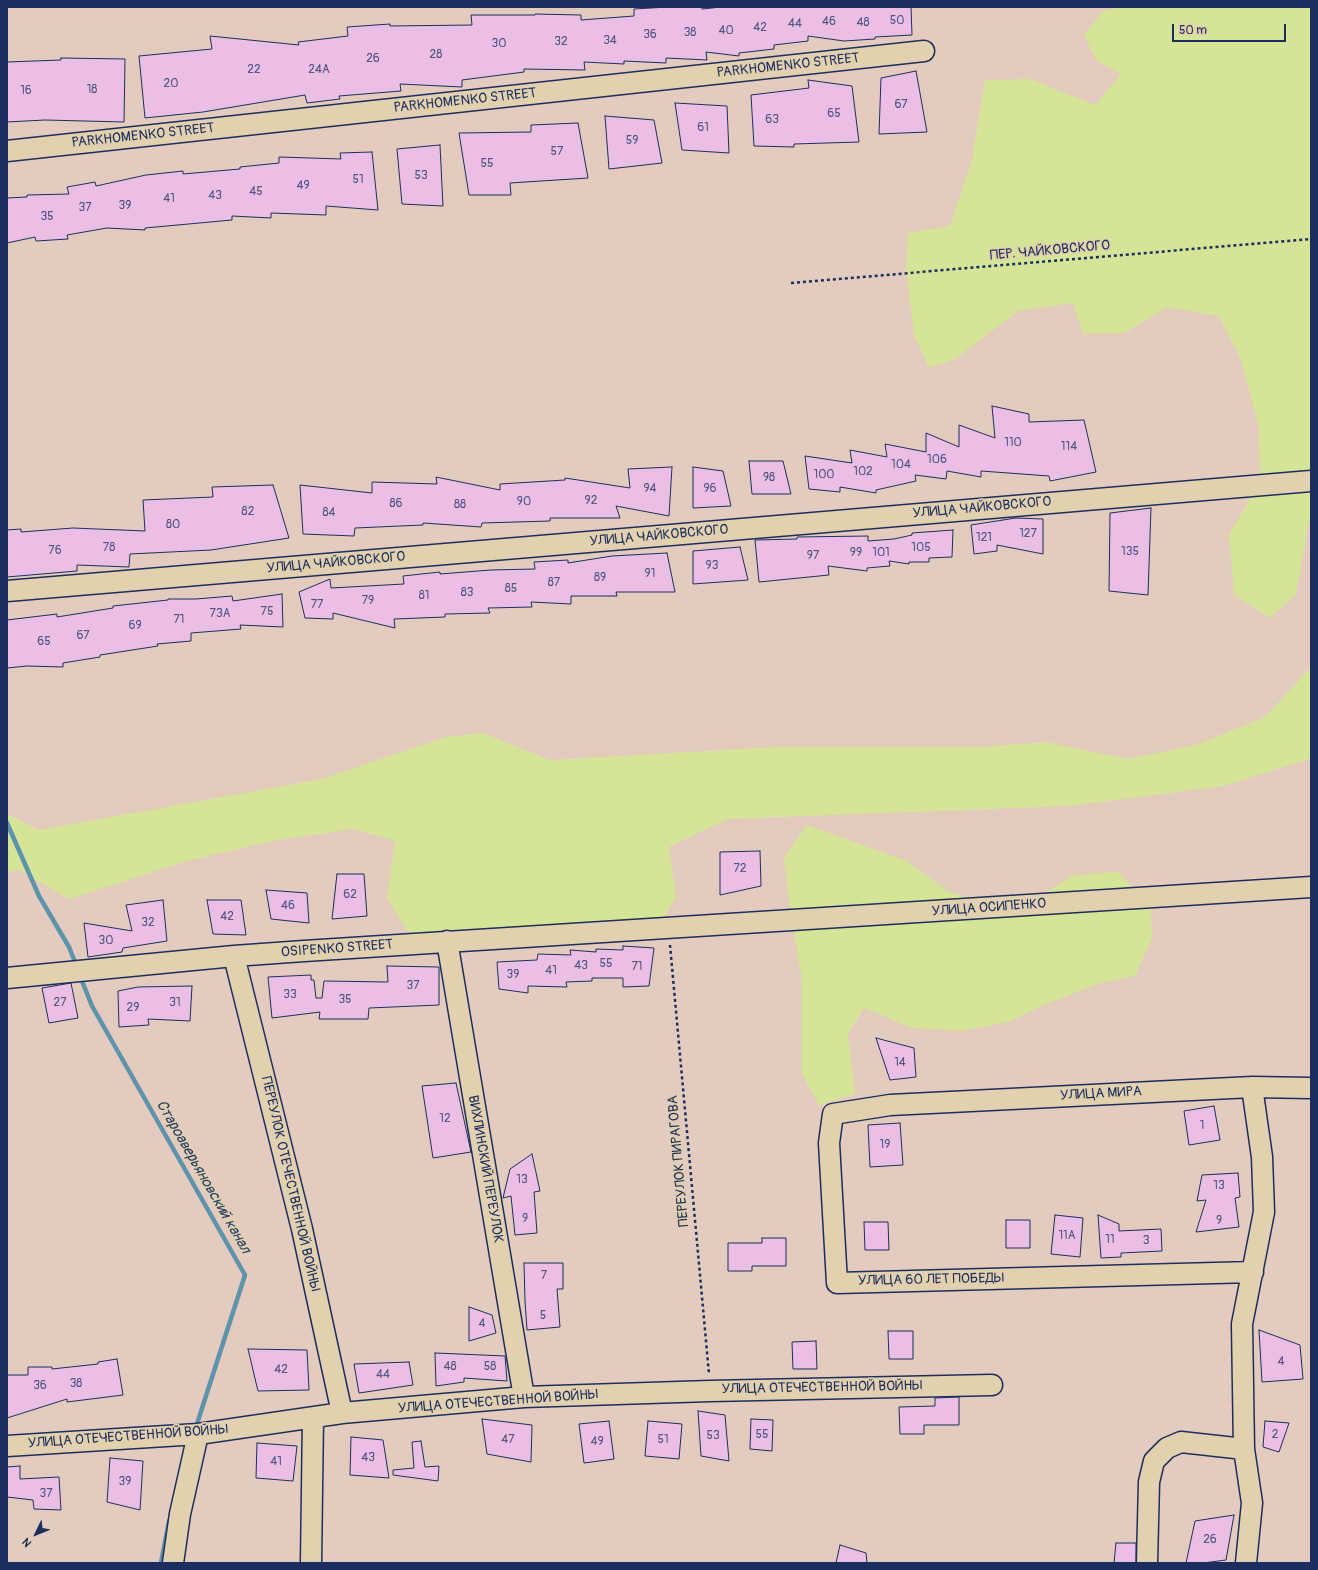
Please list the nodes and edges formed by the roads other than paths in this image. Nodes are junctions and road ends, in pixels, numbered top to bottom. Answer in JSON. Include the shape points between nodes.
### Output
{"nodes":[{"id":1,"x":924,"y":51,"type":"dead end"},
{"id":2,"x":7,"y":151,"type":"edge"},
{"id":3,"x":1311,"y":480,"type":"edge"},
{"id":4,"x":7,"y":591,"type":"edge"},
{"id":5,"x":1311,"y":887,"type":"edge"},
{"id":6,"x":668,"y":928,"type":"joint"},
{"id":7,"x":447,"y":941,"type":"junction"},
{"id":8,"x":234,"y":956,"type":"junction"},
{"id":9,"x":7,"y":978,"type":"edge"},
{"id":10,"x":1252,"y":1087,"type":"junction"},
{"id":11,"x":1311,"y":1088,"type":"edge"},
{"id":12,"x":890,"y":1105,"type":"joint"},
{"id":13,"x":1253,"y":1272,"type":"junction"},
{"id":14,"x":992,"y":1385,"type":"dead end"},
{"id":15,"x":524,"y":1397,"type":"junction"},
{"id":16,"x":342,"y":1413,"type":"junction"},
{"id":17,"x":313,"y":1417,"type":"junction"},
{"id":18,"x":198,"y":1434,"type":"junction"},
{"id":19,"x":7,"y":1446,"type":"edge"},
{"id":20,"x":1244,"y":1449,"type":"junction"},
{"id":21,"x":173,"y":1563,"type":"edge"},
{"id":22,"x":311,"y":1563,"type":"edge"},
{"id":23,"x":1147,"y":1563,"type":"edge"},
{"id":24,"x":1246,"y":1563,"type":"edge"}],
"edges":[{"from":1,"to":2,"type":"street","name":"PARKHOMENKO STREET"},
{"from":3,"to":4,"type":"street","name":"УЛИЦА ЧАЙКОВСКОГО"},
{"from":5,"to":6,"type":"street","name":"УЛИЦА ОСИПЕНКО"},
{"from":6,"to":7,"type":"street","name":"OSIPENKO STREET"},
{"from":7,"to":8,"type":"street","name":"OSIPENKO STREET"},
{"from":7,"to":15,"type":"street","name":"ВИХЛИНСКИЙ ПЕРЕУЛОК"},
{"from":8,"to":9,"type":"street","name":"OSIPENKO STREET"},
{"from":8,"to":16,"type":"street","name":"ПЕРЕУЛОК ОТЕЧЕСТВЕННОЙ ВОЙНЫ","via":[[302,1229]]},
{"from":10,"to":11,"type":"street","name":"УЛИЦА МИРА"},
{"from":10,"to":12,"type":"street","name":"УЛИЦА МИРА"},
{"from":10,"to":13,"type":"street","via":[[1262,1157],[1264,1212]]},
{"from":12,"to":13,"type":"street","name":"УЛИЦА 60 ЛЕТ ПОБЕДЫ","via":[[833,1114],[829,1144],[837,1282]]},
{"from":13,"to":20,"type":"street","via":[[1242,1324]]},
{"from":14,"to":15,"type":"street","name":"УЛИЦА ОТЕЧЕСТВЕННОЙ ВОЙНЫ"},
{"from":15,"to":16,"type":"street","name":"УЛИЦА ОТЕЧЕСТВЕННОЙ ВОЙНЫ"},
{"from":16,"to":17,"type":"street","name":"УЛИЦА ОТЕЧЕСТВЕННОЙ ВОЙНЫ"},
{"from":17,"to":18,"type":"street","name":"УЛИЦА ОТЕЧЕСТВЕННОЙ ВОЙНЫ"},
{"from":17,"to":22,"type":"street"},
{"from":18,"to":19,"type":"street","name":"УЛИЦА ОТЕЧЕСТВЕННОЙ ВОЙНЫ"},
{"from":18,"to":21,"type":"street","via":[[180,1514]]},
{"from":20,"to":23,"type":"street","via":[[1181,1442],[1167,1448],[1154,1461],[1149,1482]]},
{"from":20,"to":24,"type":"street","via":[[1252,1503]]}]}
